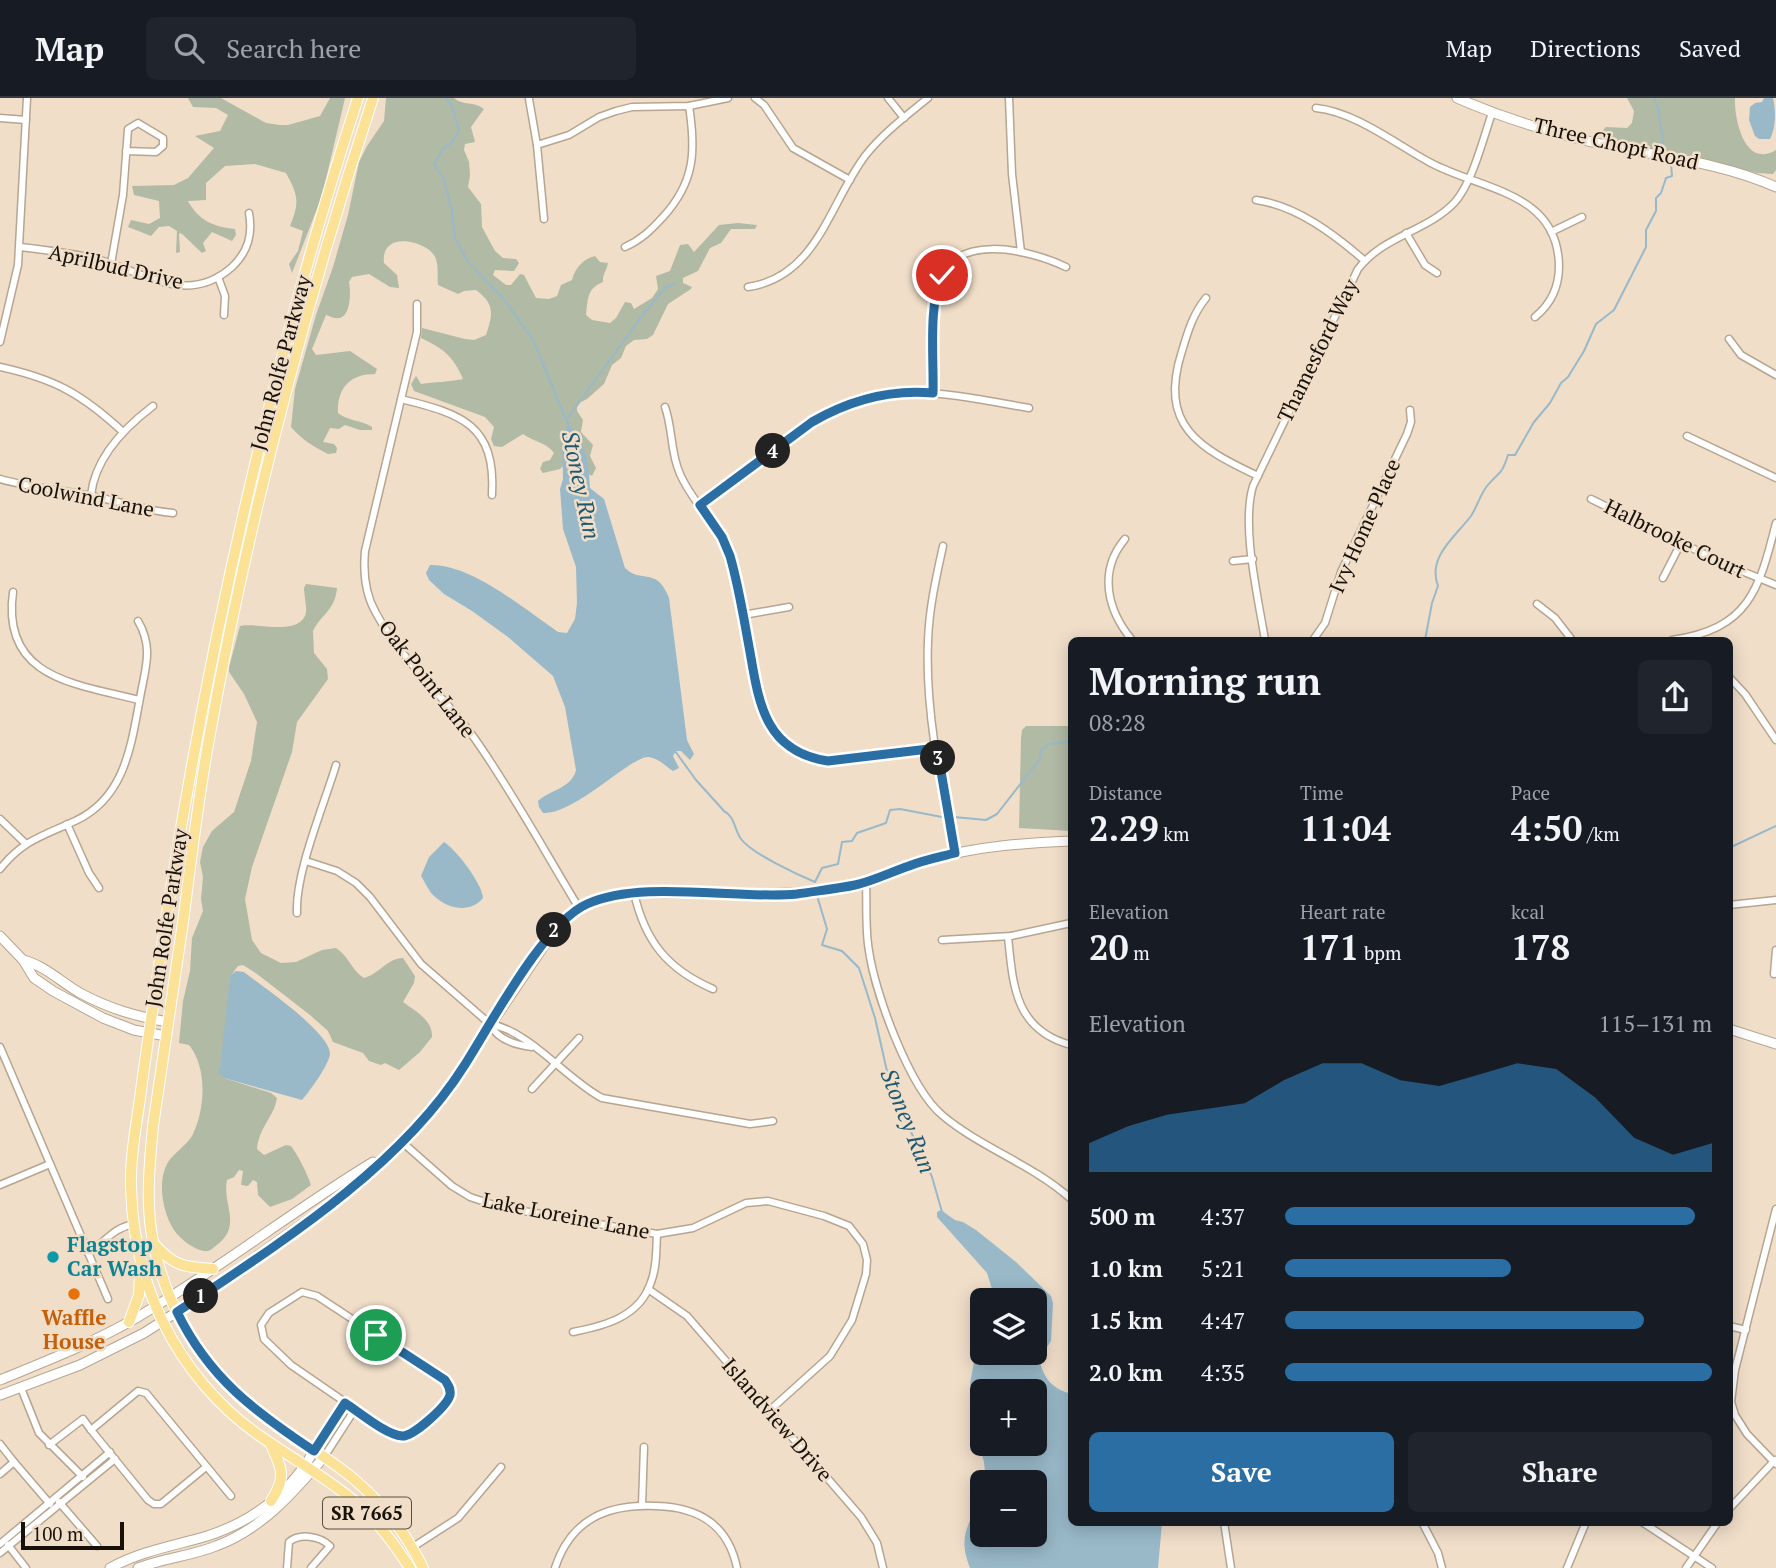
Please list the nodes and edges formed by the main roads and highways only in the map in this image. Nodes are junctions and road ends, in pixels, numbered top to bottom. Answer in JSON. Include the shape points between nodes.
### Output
{"nodes":[{"id":1,"x":358,"y":98,"type":"edge"},
{"id":2,"x":373,"y":98,"type":"edge"},
{"id":3,"x":1457,"y":98,"type":"edge"},
{"id":4,"x":1776,"y":186,"type":"edge"},
{"id":5,"x":1068,"y":841,"type":"edge"},
{"id":6,"x":0,"y":936,"type":"edge"},
{"id":7,"x":23,"y":960,"type":"junction"},
{"id":8,"x":151,"y":1019,"type":"junction"},
{"id":9,"x":168,"y":1022,"type":"junction"},
{"id":10,"x":1733,"y":1030,"type":"edge"},
{"id":11,"x":149,"y":1033,"type":"junction"},
{"id":12,"x":166,"y":1036,"type":"junction"},
{"id":13,"x":1776,"y":1044,"type":"edge"},
{"id":14,"x":390,"y":1152,"type":"junction"},
{"id":15,"x":154,"y":1244,"type":"junction"},
{"id":16,"x":140,"y":1258,"type":"junction"},
{"id":17,"x":214,"y":1269,"type":"junction"},
{"id":18,"x":170,"y":1297,"type":"junction"},
{"id":19,"x":156,"y":1306,"type":"junction"},
{"id":20,"x":177,"y":1312,"type":"junction"},
{"id":21,"x":163,"y":1321,"type":"junction"},
{"id":22,"x":129,"y":1322,"type":"junction"},
{"id":23,"x":0,"y":1380,"type":"edge"},
{"id":24,"x":0,"y":1395,"type":"edge"},
{"id":25,"x":270,"y":1443,"type":"junction"},
{"id":26,"x":314,"y":1451,"type":"junction"},
{"id":27,"x":324,"y":1457,"type":"junction"},
{"id":28,"x":309,"y":1469,"type":"junction"},
{"id":29,"x":271,"y":1501,"type":"junction"},
{"id":30,"x":110,"y":1568,"type":"edge"},
{"id":31,"x":138,"y":1568,"type":"edge"},
{"id":32,"x":410,"y":1568,"type":"edge"},
{"id":33,"x":424,"y":1568,"type":"edge"}],
"edges":[{"from":1,"to":8,"type":"main road","name":"John Rolfe Parkway","via":[[290,328],[241,518],[191,762]]},
{"from":2,"to":9,"type":"main road","name":"John Rolfe Parkway","via":[[306,317],[241,576],[196,814]]},
{"from":3,"to":4,"type":"main road","name":"Three Chopt Road","via":[[1575,138],[1719,167]]},
{"from":5,"to":14,"type":"main road","via":[[955,853],[866,882],[819,891],[778,895],[634,893],[602,898],[579,908],[556,928],[438,1103]]},
{"from":6,"to":7,"type":"main road"},
{"from":7,"to":8,"type":"main road","via":[[36,963],[105,1005]]},
{"from":7,"to":11,"type":"main road","via":[[34,978],[71,1002]]},
{"from":8,"to":9,"type":"main road"},
{"from":8,"to":11,"type":"main road","name":"John Rolfe Parkway"},
{"from":9,"to":12,"type":"main road","name":"John Rolfe Parkway"},
{"from":10,"to":13,"type":"main road"},
{"from":11,"to":12,"type":"main road"},
{"from":11,"to":16,"type":"main road","name":"John Rolfe Parkway","via":[[132,1161]]},
{"from":12,"to":15,"type":"main road","name":"John Rolfe Parkway","via":[[149,1166]]},
{"from":14,"to":17,"type":"main road"},
{"from":14,"to":20,"type":"main road","via":[[349,1191]]},
{"from":15,"to":17,"type":"main road","via":[[181,1266]]},
{"from":15,"to":18,"type":"main road","name":"John Rolfe Parkway"},
{"from":16,"to":19,"type":"main road","name":"John Rolfe Parkway"},
{"from":16,"to":22,"type":"main road","via":[[140,1290]]},
{"from":17,"to":18,"type":"main road"},
{"from":18,"to":19,"type":"main road"},
{"from":18,"to":20,"type":"main road","name":"John Rolfe Parkway"},
{"from":19,"to":21,"type":"main road","name":"John Rolfe Parkway"},
{"from":19,"to":22,"type":"main road"},
{"from":20,"to":21,"type":"main road"},
{"from":20,"to":26,"type":"main road","name":"John Rolfe Parkway","via":[[200,1352],[229,1386]]},
{"from":21,"to":24,"type":"main road","via":[[100,1356]]},
{"from":21,"to":25,"type":"main road","name":"John Rolfe Parkway","via":[[204,1384]]},
{"from":22,"to":23,"type":"main road"},
{"from":25,"to":28,"type":"main road","name":"John Rolfe Parkway"},
{"from":25,"to":29,"type":"main road","via":[[282,1473]]},
{"from":26,"to":27,"type":"main road","name":"John Rolfe Parkway"},
{"from":26,"to":28,"type":"main road"},
{"from":27,"to":28,"type":"main road"},
{"from":27,"to":33,"type":"main road","number":"SR 7665","via":[[365,1489],[413,1547]]},
{"from":28,"to":29,"type":"main road"},
{"from":28,"to":31,"type":"main road","via":[[278,1507],[227,1542]]},
{"from":28,"to":32,"type":"main road","number":"SR 7665","via":[[372,1518]]},
{"from":29,"to":30,"type":"main road","via":[[220,1531],[141,1553]]}]}
